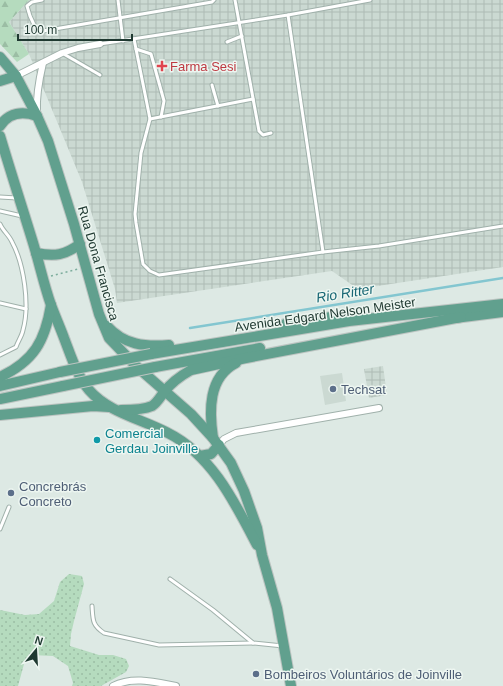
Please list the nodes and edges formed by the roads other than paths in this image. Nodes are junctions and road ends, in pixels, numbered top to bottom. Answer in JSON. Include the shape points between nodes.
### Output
{"nodes":[{"id":1,"x":42,"y":0,"type":"edge"},
{"id":2,"x":118,"y":0,"type":"edge"},
{"id":3,"x":214,"y":0,"type":"edge"},
{"id":4,"x":235,"y":0,"type":"edge"},
{"id":5,"x":370,"y":0,"type":"edge"},
{"id":6,"x":288,"y":15,"type":"junction"},
{"id":7,"x":120,"y":17,"type":"junction"},
{"id":8,"x":240,"y":22,"type":"junction"},
{"id":9,"x":242,"y":36,"type":"junction"},
{"id":10,"x":134,"y":39,"type":"junction"},
{"id":11,"x":123,"y":41,"type":"junction"},
{"id":12,"x":227,"y":42,"type":"dead end"},
{"id":13,"x":100,"y":44,"type":"joint"},
{"id":14,"x":136,"y":49,"type":"junction"},
{"id":15,"x":62,"y":54,"type":"junction"},
{"id":16,"x":0,"y":57,"type":"edge"},
{"id":17,"x":43,"y":63,"type":"junction"},
{"id":18,"x":100,"y":75,"type":"dead end"},
{"id":19,"x":16,"y":76,"type":"junction"},
{"id":20,"x":0,"y":81,"type":"edge"},
{"id":21,"x":212,"y":85,"type":"dead end"},
{"id":22,"x":253,"y":100,"type":"junction"},
{"id":23,"x":218,"y":106,"type":"junction"},
{"id":24,"x":37,"y":116,"type":"junction"},
{"id":25,"x":161,"y":117,"type":"junction"},
{"id":26,"x":150,"y":119,"type":"junction"},
{"id":27,"x":0,"y":126,"type":"edge"},
{"id":28,"x":271,"y":133,"type":"dead end"},
{"id":29,"x":0,"y":136,"type":"edge"},
{"id":30,"x":0,"y":196,"type":"edge"},
{"id":31,"x":19,"y":199,"type":"junction"},
{"id":32,"x":0,"y":211,"type":"edge"},
{"id":33,"x":25,"y":217,"type":"junction"},
{"id":34,"x":0,"y":224,"type":"edge"},
{"id":35,"x":503,"y":226,"type":"edge"},
{"id":36,"x":80,"y":244,"type":"junction"},
{"id":37,"x":323,"y":252,"type":"junction"},
{"id":38,"x":36,"y":253,"type":"junction"},
{"id":39,"x":0,"y":303,"type":"edge"},
{"id":40,"x":503,"y":304,"type":"edge"},
{"id":41,"x":51,"y":305,"type":"junction"},
{"id":42,"x":26,"y":309,"type":"junction"},
{"id":43,"x":503,"y":312,"type":"edge"},
{"id":44,"x":408,"y":315,"type":"junction"},
{"id":45,"x":461,"y":317,"type":"junction"},
{"id":46,"x":102,"y":321,"type":"junction"},
{"id":47,"x":0,"y":355,"type":"edge"},
{"id":48,"x":246,"y":358,"type":"junction"},
{"id":49,"x":0,"y":377,"type":"edge"},
{"id":50,"x":0,"y":386,"type":"edge"},
{"id":51,"x":165,"y":391,"type":"junction"},
{"id":52,"x":0,"y":399,"type":"edge"},
{"id":53,"x":379,"y":408,"type":"dead end"},
{"id":54,"x":113,"y":409,"type":"junction"},
{"id":55,"x":0,"y":415,"type":"edge"},
{"id":56,"x":216,"y":441,"type":"junction"},
{"id":57,"x":200,"y":456,"type":"junction"},
{"id":58,"x":8,"y":507,"type":"dead end"},
{"id":59,"x":0,"y":529,"type":"edge"},
{"id":60,"x":262,"y":555,"type":"junction"},
{"id":61,"x":170,"y":579,"type":"dead end"},
{"id":62,"x":92,"y":606,"type":"dead end"},
{"id":63,"x":253,"y":642,"type":"junction"},
{"id":64,"x":284,"y":647,"type":"junction"},
{"id":65,"x":128,"y":683,"type":"edge"},
{"id":66,"x":113,"y":686,"type":"edge"},
{"id":67,"x":176,"y":686,"type":"edge"},
{"id":68,"x":291,"y":686,"type":"edge"}],
"edges":[{"from":1,"to":7,"type":"lane","via":[[27,6],[36,29],[40,31]]},
{"from":2,"to":7,"type":"lane"},
{"from":3,"to":7,"type":"lane"},
{"from":4,"to":8,"type":"lane"},
{"from":5,"to":6,"type":"lane"},
{"from":6,"to":8,"type":"lane"},
{"from":6,"to":37,"type":"lane"},
{"from":7,"to":11,"type":"lane"},
{"from":8,"to":9,"type":"lane"},
{"from":8,"to":10,"type":"lane"},
{"from":9,"to":12,"type":"lane"},
{"from":9,"to":22,"type":"lane"},
{"from":10,"to":11,"type":"lane"},
{"from":10,"to":14,"type":"lane"},
{"from":11,"to":13,"type":"lane"},
{"from":13,"to":15,"type":"street"},
{"from":14,"to":25,"type":"lane","via":[[151,54],[164,101]]},
{"from":14,"to":26,"type":"lane"},
{"from":15,"to":17,"type":"street"},
{"from":15,"to":18,"type":"lane"},
{"from":16,"to":19,"type":"main road","name":"Rua Dona Francisca"},
{"from":17,"to":19,"type":"street"},
{"from":17,"to":24,"type":"street","via":[[38,80]]},
{"from":19,"to":20,"type":"main road"},
{"from":19,"to":24,"type":"main road","name":"Rua Dona Francisca"},
{"from":21,"to":23,"type":"lane"},
{"from":22,"to":23,"type":"lane"},
{"from":22,"to":28,"type":"lane","via":[[259,131],[263,135]]},
{"from":23,"to":25,"type":"lane"},
{"from":24,"to":27,"type":"main road","via":[[19,113],[10,116]]},
{"from":24,"to":36,"type":"main road","name":"Rua Dona Francisca","via":[[48,142]]},
{"from":25,"to":26,"type":"lane"},
{"from":26,"to":37,"type":"lane","via":[[141,153],[135,214],[144,264],[150,271],[159,275]]},
{"from":29,"to":31,"type":"main road","name":"Rua Dona Francisca"},
{"from":30,"to":31,"type":"lane"},
{"from":31,"to":33,"type":"main road","name":"Rua Dona Francisca"},
{"from":32,"to":33,"type":"lane"},
{"from":33,"to":38,"type":"main road","name":"Rua Dona Francisca"},
{"from":34,"to":42,"type":"lane","via":[[12,240],[17,253],[26,291]]},
{"from":35,"to":37,"type":"lane","via":[[379,246]]},
{"from":36,"to":38,"type":"main road","via":[[60,255]]},
{"from":36,"to":46,"type":"main road","name":"Rua Dona Francisca"},
{"from":38,"to":41,"type":"main road","name":"Rua Dona Francisca"},
{"from":39,"to":42,"type":"lane"},
{"from":40,"to":44,"type":"main road","name":"Avenida Edgard Nelson Meister"},
{"from":41,"to":49,"type":"main road","via":[[36,349],[24,362]]},
{"from":41,"to":54,"type":"main road","name":"Rua Dona Francisca","via":[[78,372],[98,399]]},
{"from":42,"to":47,"type":"lane","via":[[24,329],[16,347]]},
{"from":43,"to":45,"type":"main road","name":"Avenida Edgard Nelson Meister"},
{"from":44,"to":46,"type":"main road","via":[[323,318],[157,346],[126,341],[114,334]]},
{"from":44,"to":50,"type":"main road","name":"Avenida Edgard Nelson Meister","bridge":true,"via":[[309,327],[151,354]]},
{"from":45,"to":48,"type":"main road"},
{"from":45,"to":52,"type":"main road","name":"Avenida Edgard Nelson Meister","bridge":true,"via":[[344,333],[155,367]]},
{"from":46,"to":51,"type":"main road","name":"Rua Dona Francisca","via":[[109,338]]},
{"from":48,"to":51,"type":"main road","via":[[191,370]]},
{"from":48,"to":56,"type":"main road","via":[[222,373],[215,386],[210,417]]},
{"from":51,"to":54,"type":"main road","via":[[152,405],[141,409]]},
{"from":51,"to":56,"type":"main road","name":"Rua Dona Francisca"},
{"from":53,"to":56,"type":"street","via":[[236,433]]},
{"from":54,"to":55,"type":"main road","via":[[93,406]]},
{"from":54,"to":57,"type":"main road","name":"Rua Dona Francisca","via":[[168,433]]},
{"from":56,"to":57,"type":"main road","via":[[211,454]]},
{"from":56,"to":60,"type":"main road","name":"Rua Dona Francisca","via":[[231,463],[244,491],[257,528]]},
{"from":57,"to":60,"type":"main road","name":"Rua Dona Francisca","via":[[230,496]]},
{"from":58,"to":59,"type":"lane"},
{"from":60,"to":64,"type":"main road","name":"Rua Dona Francisca","via":[[277,608]]},
{"from":61,"to":63,"type":"lane"},
{"from":62,"to":63,"type":"lane","via":[[96,628],[104,633],[159,645]]},
{"from":63,"to":64,"type":"lane"},
{"from":64,"to":68,"type":"main road","name":"Rua Dona Francisca"},
{"from":65,"to":66,"type":"street"},
{"from":65,"to":67,"type":"street","via":[[151,682]]}]}
